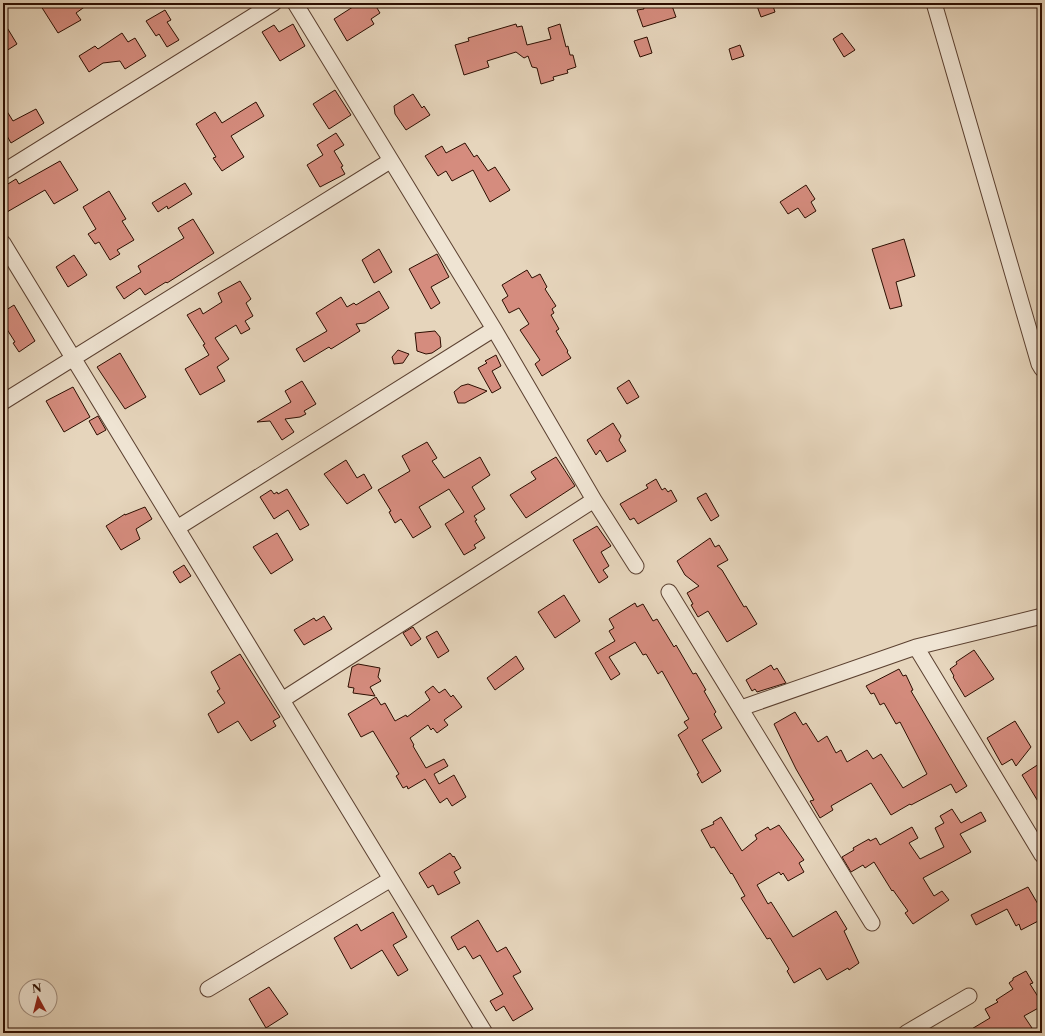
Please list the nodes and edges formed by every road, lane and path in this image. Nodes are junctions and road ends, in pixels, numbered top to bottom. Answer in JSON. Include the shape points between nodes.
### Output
{"nodes":[{"id":1,"x":274,"y":3,"type":"edge"},
{"id":2,"x":295,"y":3,"type":"edge"},
{"id":3,"x":934,"y":3,"type":"edge"},
{"id":4,"x":390,"y":161,"type":"junction"},
{"id":5,"x":3,"y":172,"type":"edge"},
{"id":6,"x":3,"y":243,"type":"edge"},
{"id":7,"x":494,"y":329,"type":"junction"},
{"id":8,"x":74,"y":359,"type":"junction"},
{"id":9,"x":1041,"y":366,"type":"edge"},
{"id":10,"x":3,"y":402,"type":"edge"},
{"id":11,"x":594,"y":500,"type":"junction"},
{"id":12,"x":177,"y":528,"type":"junction"},
{"id":13,"x":636,"y":566,"type":"dead end"},
{"id":14,"x":669,"y":592,"type":"dead end"},
{"id":15,"x":1042,"y":616,"type":"edge"},
{"id":16,"x":916,"y":647,"type":"junction"},
{"id":17,"x":282,"y":700,"type":"junction"},
{"id":18,"x":741,"y":708,"type":"junction"},
{"id":19,"x":1042,"y":855,"type":"edge"},
{"id":20,"x":391,"y":879,"type":"junction"},
{"id":21,"x":872,"y":923,"type":"dead end"},
{"id":22,"x":208,"y":989,"type":"dead end"},
{"id":23,"x":969,"y":996,"type":"dead end"},
{"id":24,"x":485,"y":1033,"type":"edge"},
{"id":25,"x":906,"y":1033,"type":"edge"}],
"edges":[{"from":1,"to":5,"type":"street"},
{"from":2,"to":4,"type":"street"},
{"from":3,"to":9,"type":"street"},
{"from":4,"to":7,"type":"street"},
{"from":4,"to":8,"type":"street"},
{"from":6,"to":8,"type":"street"},
{"from":7,"to":11,"type":"street"},
{"from":7,"to":12,"type":"street"},
{"from":8,"to":10,"type":"street"},
{"from":8,"to":12,"type":"street"},
{"from":11,"to":13,"type":"street"},
{"from":11,"to":17,"type":"street"},
{"from":12,"to":17,"type":"street"},
{"from":14,"to":18,"type":"street"},
{"from":15,"to":16,"type":"street"},
{"from":16,"to":18,"type":"street"},
{"from":16,"to":19,"type":"street"},
{"from":17,"to":20,"type":"street"},
{"from":18,"to":21,"type":"street"},
{"from":20,"to":22,"type":"street"},
{"from":20,"to":24,"type":"street"},
{"from":23,"to":25,"type":"street"}]}
